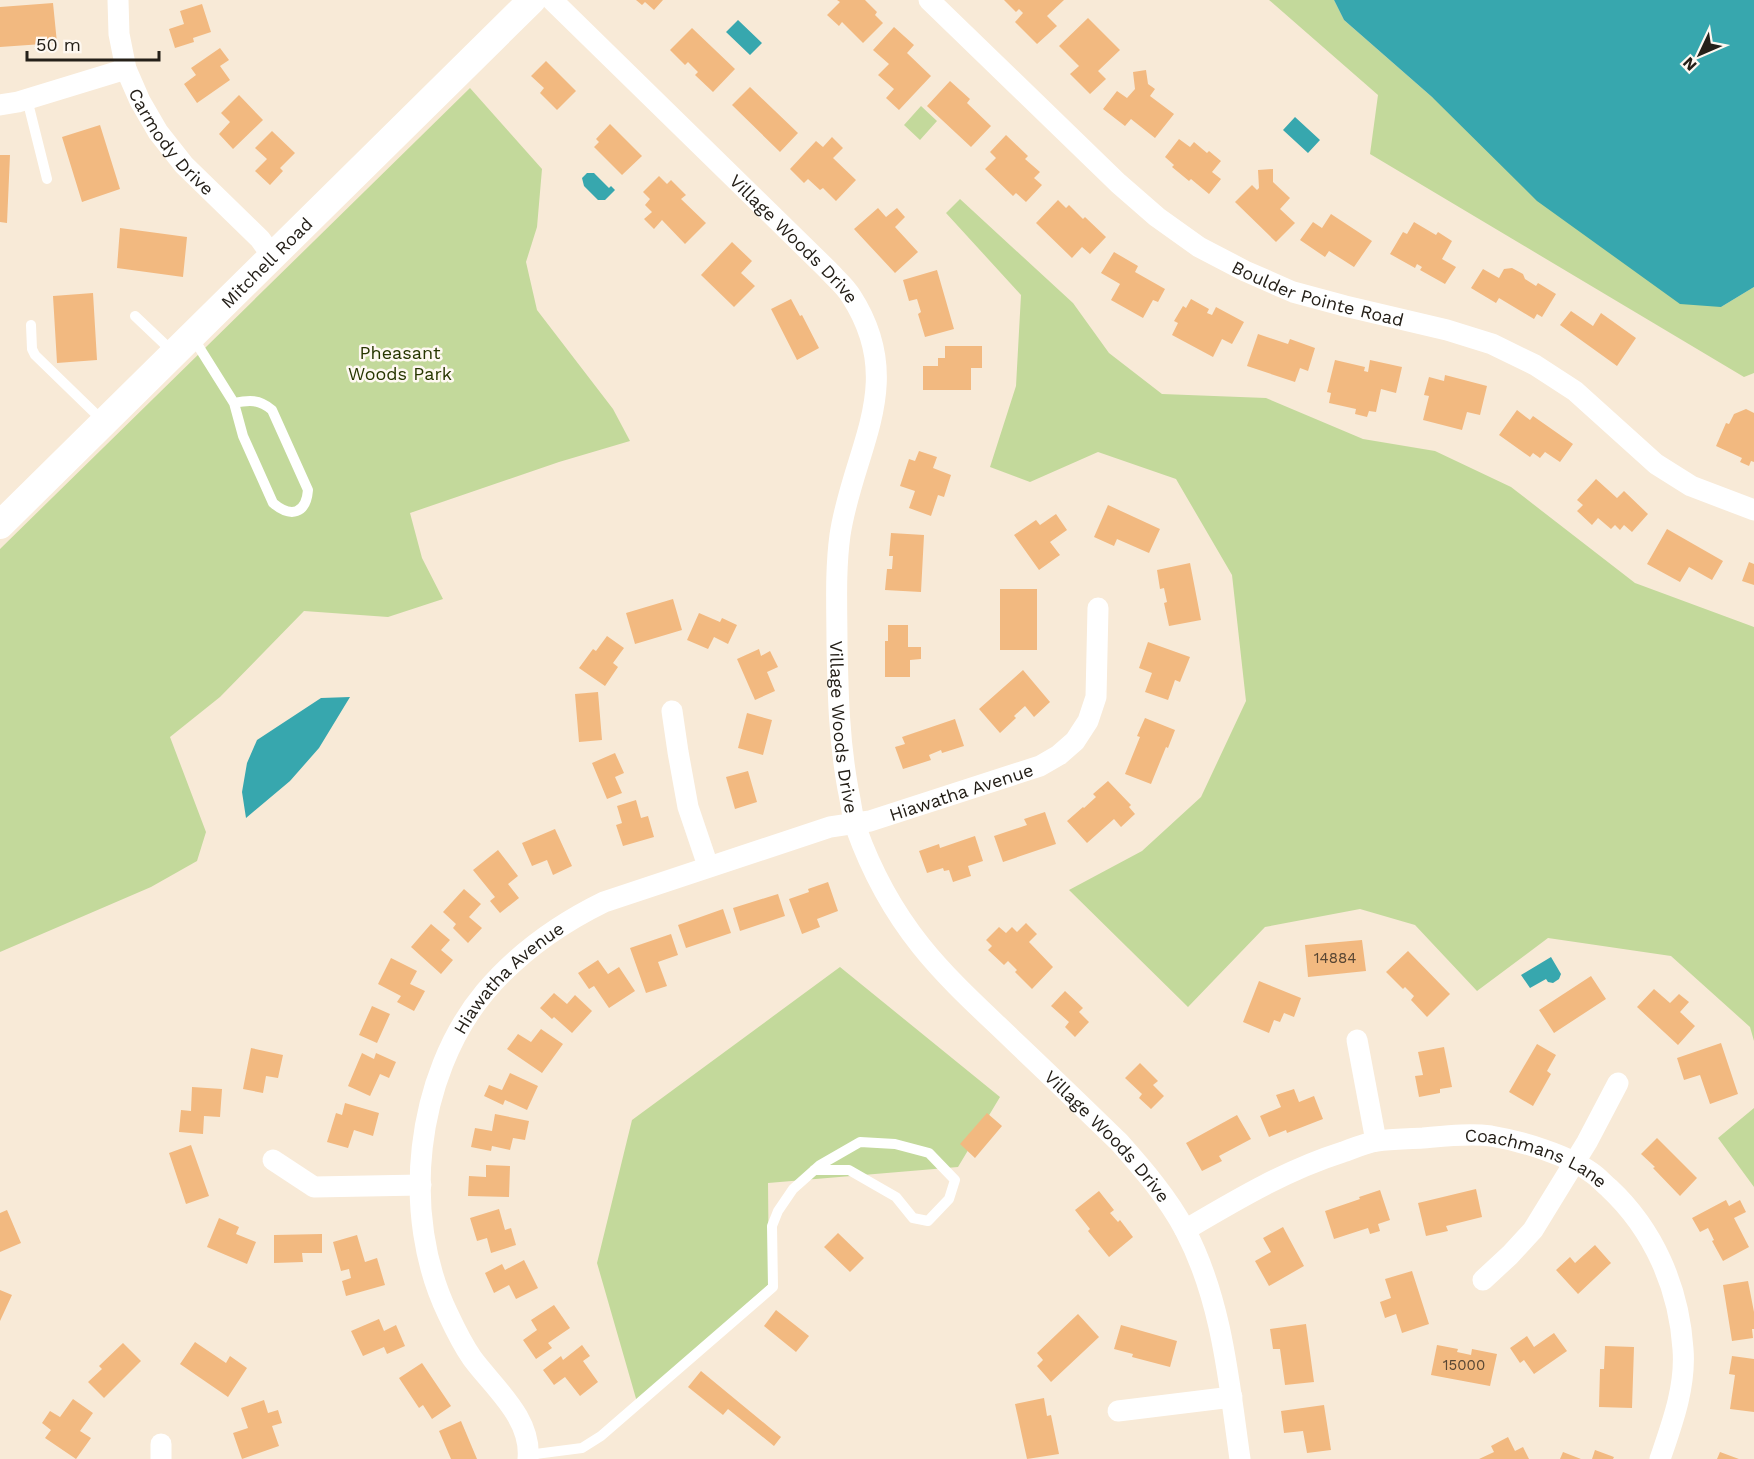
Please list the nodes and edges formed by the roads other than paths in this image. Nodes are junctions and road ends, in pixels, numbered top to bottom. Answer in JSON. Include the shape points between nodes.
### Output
{"nodes":[{"id":1,"x":118,"y":0,"type":"edge"},
{"id":2,"x":532,"y":0,"type":"edge"},
{"id":3,"x":552,"y":0,"type":"edge"},
{"id":4,"x":929,"y":0,"type":"edge"},
{"id":5,"x":126,"y":69,"type":"junction"},
{"id":6,"x":27,"y":99,"type":"junction"},
{"id":7,"x":0,"y":105,"type":"edge"},
{"id":8,"x":46,"y":179,"type":"dead end"},
{"id":9,"x":273,"y":257,"type":"junction"},
{"id":10,"x":135,"y":316,"type":"dead end"},
{"id":11,"x":31,"y":325,"type":"dead end"},
{"id":12,"x":183,"y":344,"type":"junction"},
{"id":13,"x":234,"y":403,"type":"junction"},
{"id":14,"x":105,"y":422,"type":"junction"},
{"id":15,"x":1754,"y":510,"type":"edge"},
{"id":16,"x":0,"y":525,"type":"edge"},
{"id":17,"x":1098,"y":608,"type":"dead end"},
{"id":18,"x":672,"y":711,"type":"dead end"},
{"id":19,"x":855,"y":824,"type":"junction"},
{"id":20,"x":708,"y":866,"type":"junction"},
{"id":21,"x":1357,"y":1040,"type":"dead end"},
{"id":22,"x":1618,"y":1083,"type":"dead end"},
{"id":23,"x":1376,"y":1141,"type":"junction"},
{"id":24,"x":273,"y":1160,"type":"dead end"},
{"id":25,"x":1574,"y":1163,"type":"junction"},
{"id":26,"x":814,"y":1170,"type":"junction"},
{"id":27,"x":421,"y":1185,"type":"junction"},
{"id":28,"x":1185,"y":1230,"type":"junction"},
{"id":29,"x":1483,"y":1280,"type":"dead end"},
{"id":30,"x":1232,"y":1397,"type":"junction"},
{"id":31,"x":1118,"y":1411,"type":"dead end"},
{"id":32,"x":528,"y":1457,"type":"edge"},
{"id":33,"x":1240,"y":1459,"type":"edge"},
{"id":34,"x":1660,"y":1459,"type":"edge"}],
"edges":[{"from":1,"to":5,"type":"street","name":"Carmody Drive"},
{"from":2,"to":9,"type":"main road","name":"Mitchell Road"},
{"from":3,"to":19,"type":"street","name":"Village Woods Drive","via":[[828,270],[850,295],[866,324],[875,356],[877,389],[872,421],[840,533],[836,568],[838,719]]},
{"from":4,"to":15,"type":"street","name":"Boulder Pointe Road","via":[[1118,183],[1156,217],[1199,247],[1293,292],[1492,344],[1575,391],[1656,464],[1691,486]]},
{"from":5,"to":6,"type":"street"},
{"from":5,"to":9,"type":"street","name":"Carmody Drive","via":[[140,101],[184,165],[260,239]]},
{"from":6,"to":7,"type":"street"},
{"from":6,"to":8,"type":"lane"},
{"from":9,"to":12,"type":"main road","name":"Mitchell Road"},
{"from":10,"to":12,"type":"lane"},
{"from":11,"to":14,"type":"lane","via":[[35,355]]},
{"from":12,"to":13,"type":"lane"},
{"from":12,"to":14,"type":"main road","name":"Mitchell Road"},
{"from":13,"to":13,"type":"lane","via":[[243,436],[273,503],[281,510],[296,512],[307,500],[308,490],[272,410],[263,402]]},
{"from":14,"to":16,"type":"main road","name":"Mitchell Road"},
{"from":17,"to":19,"type":"street","name":"Hiawatha Avenue","via":[[1096,697],[1088,721],[1075,741],[1040,766]]},
{"from":18,"to":20,"type":"street","via":[[688,807]]},
{"from":19,"to":20,"type":"street","name":"Hiawatha Avenue","via":[[830,827]]},
{"from":19,"to":28,"type":"street","name":"Village Woods Drive","via":[[890,901],[920,945],[955,985],[1119,1142],[1144,1170]]},
{"from":20,"to":27,"type":"street","name":"Hiawatha Avenue","via":[[622,895],[578,915],[544,937],[485,992],[457,1032],[438,1077],[425,1123]]},
{"from":21,"to":23,"type":"street"},
{"from":22,"to":25,"type":"street"},
{"from":23,"to":25,"type":"street","name":"Coachmans Lane","via":[[1489,1136],[1525,1144]]},
{"from":23,"to":28,"type":"street","name":"Coachmans Lane","via":[[1297,1168]]},
{"from":24,"to":27,"type":"street","via":[[314,1187]]},
{"from":25,"to":29,"type":"street","via":[[1533,1230]]},
{"from":25,"to":34,"type":"street","name":"Coachmans Lane","via":[[1592,1173],[1621,1200],[1647,1233],[1666,1268],[1683,1350],[1681,1388]]},
{"from":26,"to":26,"type":"lane","via":[[860,1142],[895,1143],[929,1153],[955,1180],[949,1199],[928,1221],[913,1218],[896,1197],[849,1170]]},
{"from":26,"to":32,"type":"lane","via":[[794,1189],[772,1226],[773,1287],[582,1449]]},
{"from":27,"to":32,"type":"street","name":"Hiawatha Avenue","via":[[422,1220],[431,1269],[447,1313],[471,1357],[517,1415]]},
{"from":28,"to":30,"type":"street","name":"Village Woods Drive","via":[[1212,1298]]},
{"from":30,"to":31,"type":"street"},
{"from":30,"to":33,"type":"street","name":"Village Woods Drive"}]}
